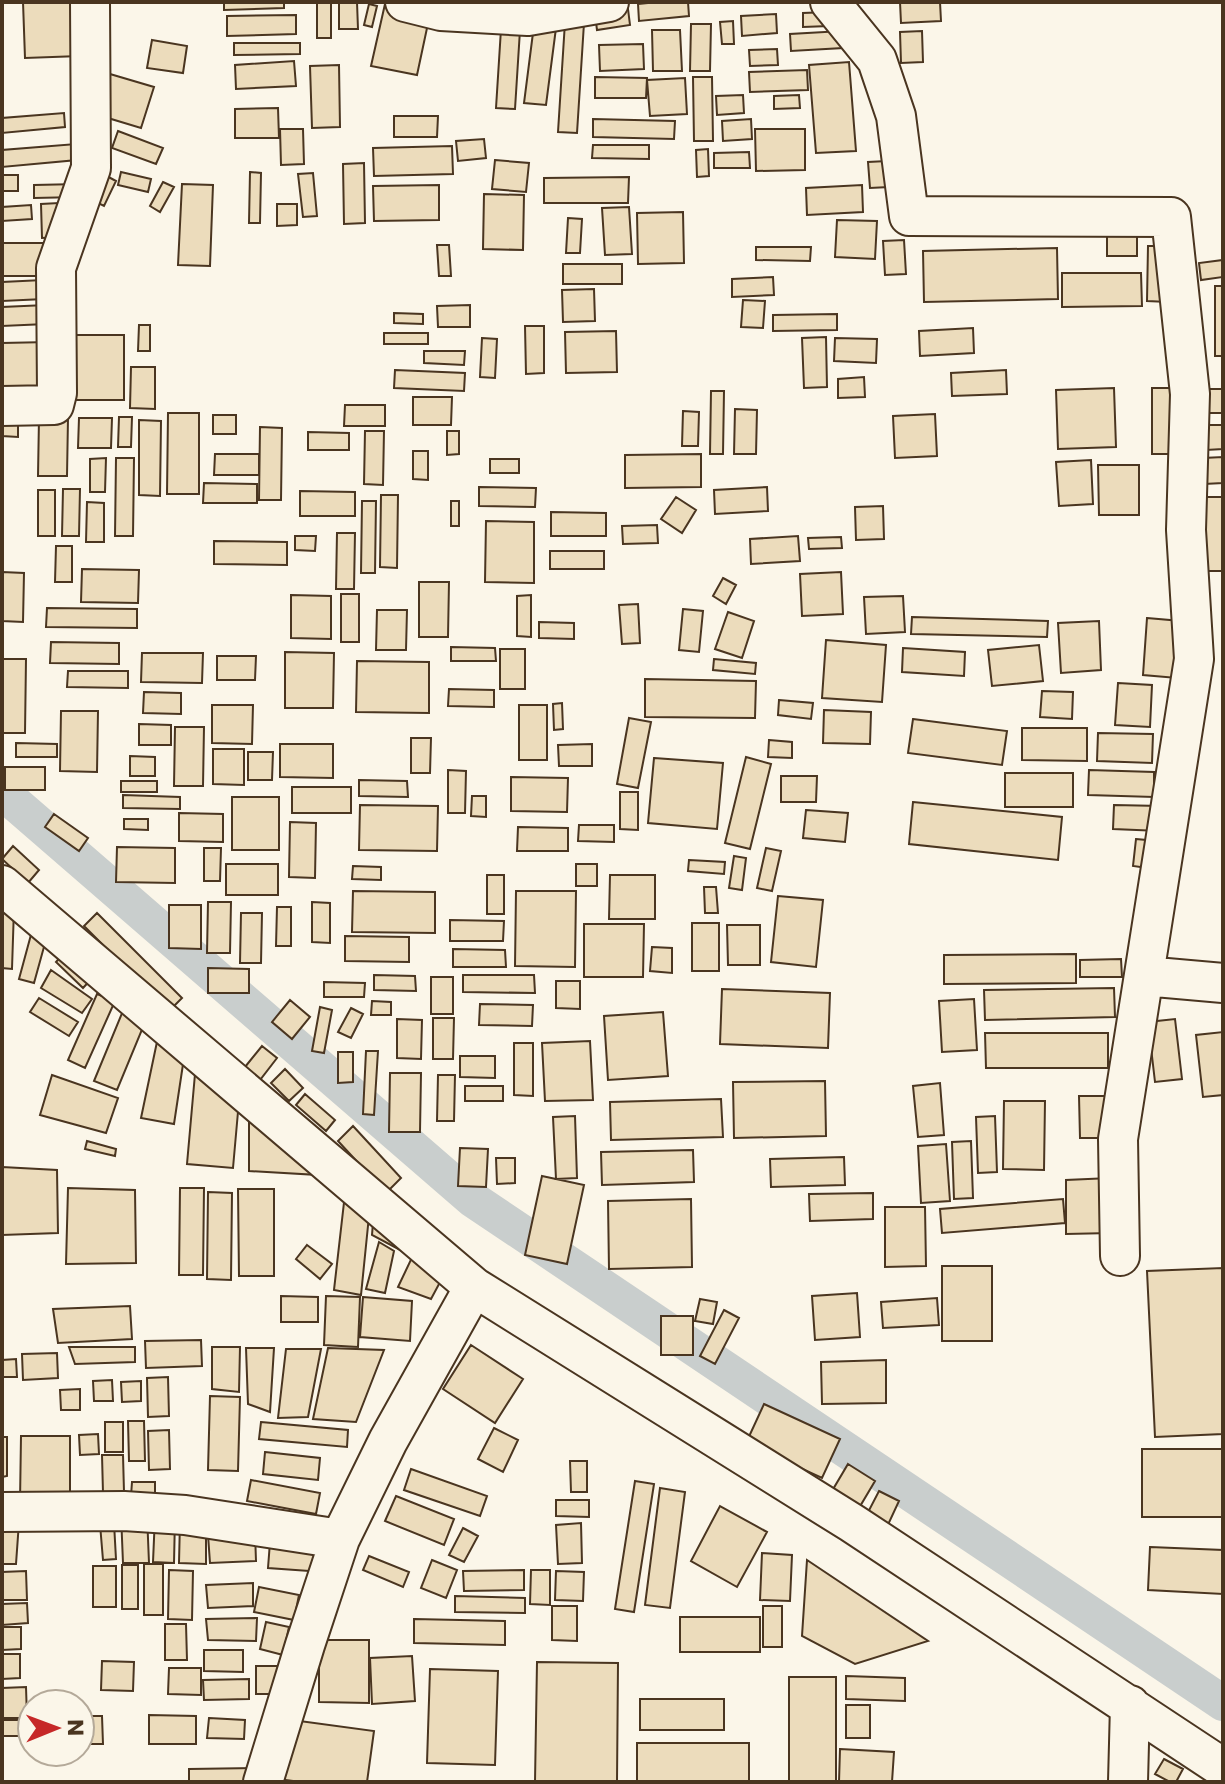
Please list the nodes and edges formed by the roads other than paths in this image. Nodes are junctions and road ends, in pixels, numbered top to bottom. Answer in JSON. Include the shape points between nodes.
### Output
{"nodes":[{"id":1,"x":90,"y":2,"type":"edge"},
{"id":2,"x":405,"y":2,"type":"edge"},
{"id":3,"x":609,"y":2,"type":"edge"},
{"id":4,"x":830,"y":2,"type":"edge"},
{"id":5,"x":2,"y":406,"type":"edge"},
{"id":6,"x":2,"y":885,"type":"edge"},
{"id":7,"x":1144,"y":976,"type":"junction"},
{"id":8,"x":1223,"y":983,"type":"edge"},
{"id":9,"x":1120,"y":1256,"type":"dead end"},
{"id":10,"x":474,"y":1287,"type":"junction"},
{"id":11,"x":2,"y":1512,"type":"edge"},
{"id":12,"x":340,"y":1539,"type":"junction"},
{"id":13,"x":1130,"y":1705,"type":"junction"},
{"id":14,"x":1223,"y":1768,"type":"edge"},
{"id":15,"x":263,"y":1782,"type":"edge"},
{"id":16,"x":1128,"y":1782,"type":"edge"}],
"edges":[{"from":1,"to":5,"type":"street","via":[[91,168],[56,268],[57,393],[54,405]]},
{"from":2,"to":3,"type":"street","via":[[441,11],[528,16]]},
{"from":4,"to":7,"type":"street","via":[[877,60],[896,116],[909,216],[1171,217],[1190,394],[1186,530],[1194,659]]},
{"from":6,"to":10,"type":"street"},
{"from":7,"to":8,"type":"street"},
{"from":7,"to":9,"type":"street","via":[[1118,1139]]},
{"from":10,"to":12,"type":"street"},
{"from":10,"to":13,"type":"street","via":[[852,1523]]},
{"from":11,"to":12,"type":"street","via":[[185,1515]]},
{"from":12,"to":15,"type":"street"},
{"from":13,"to":14,"type":"street"},
{"from":13,"to":16,"type":"street"}]}
